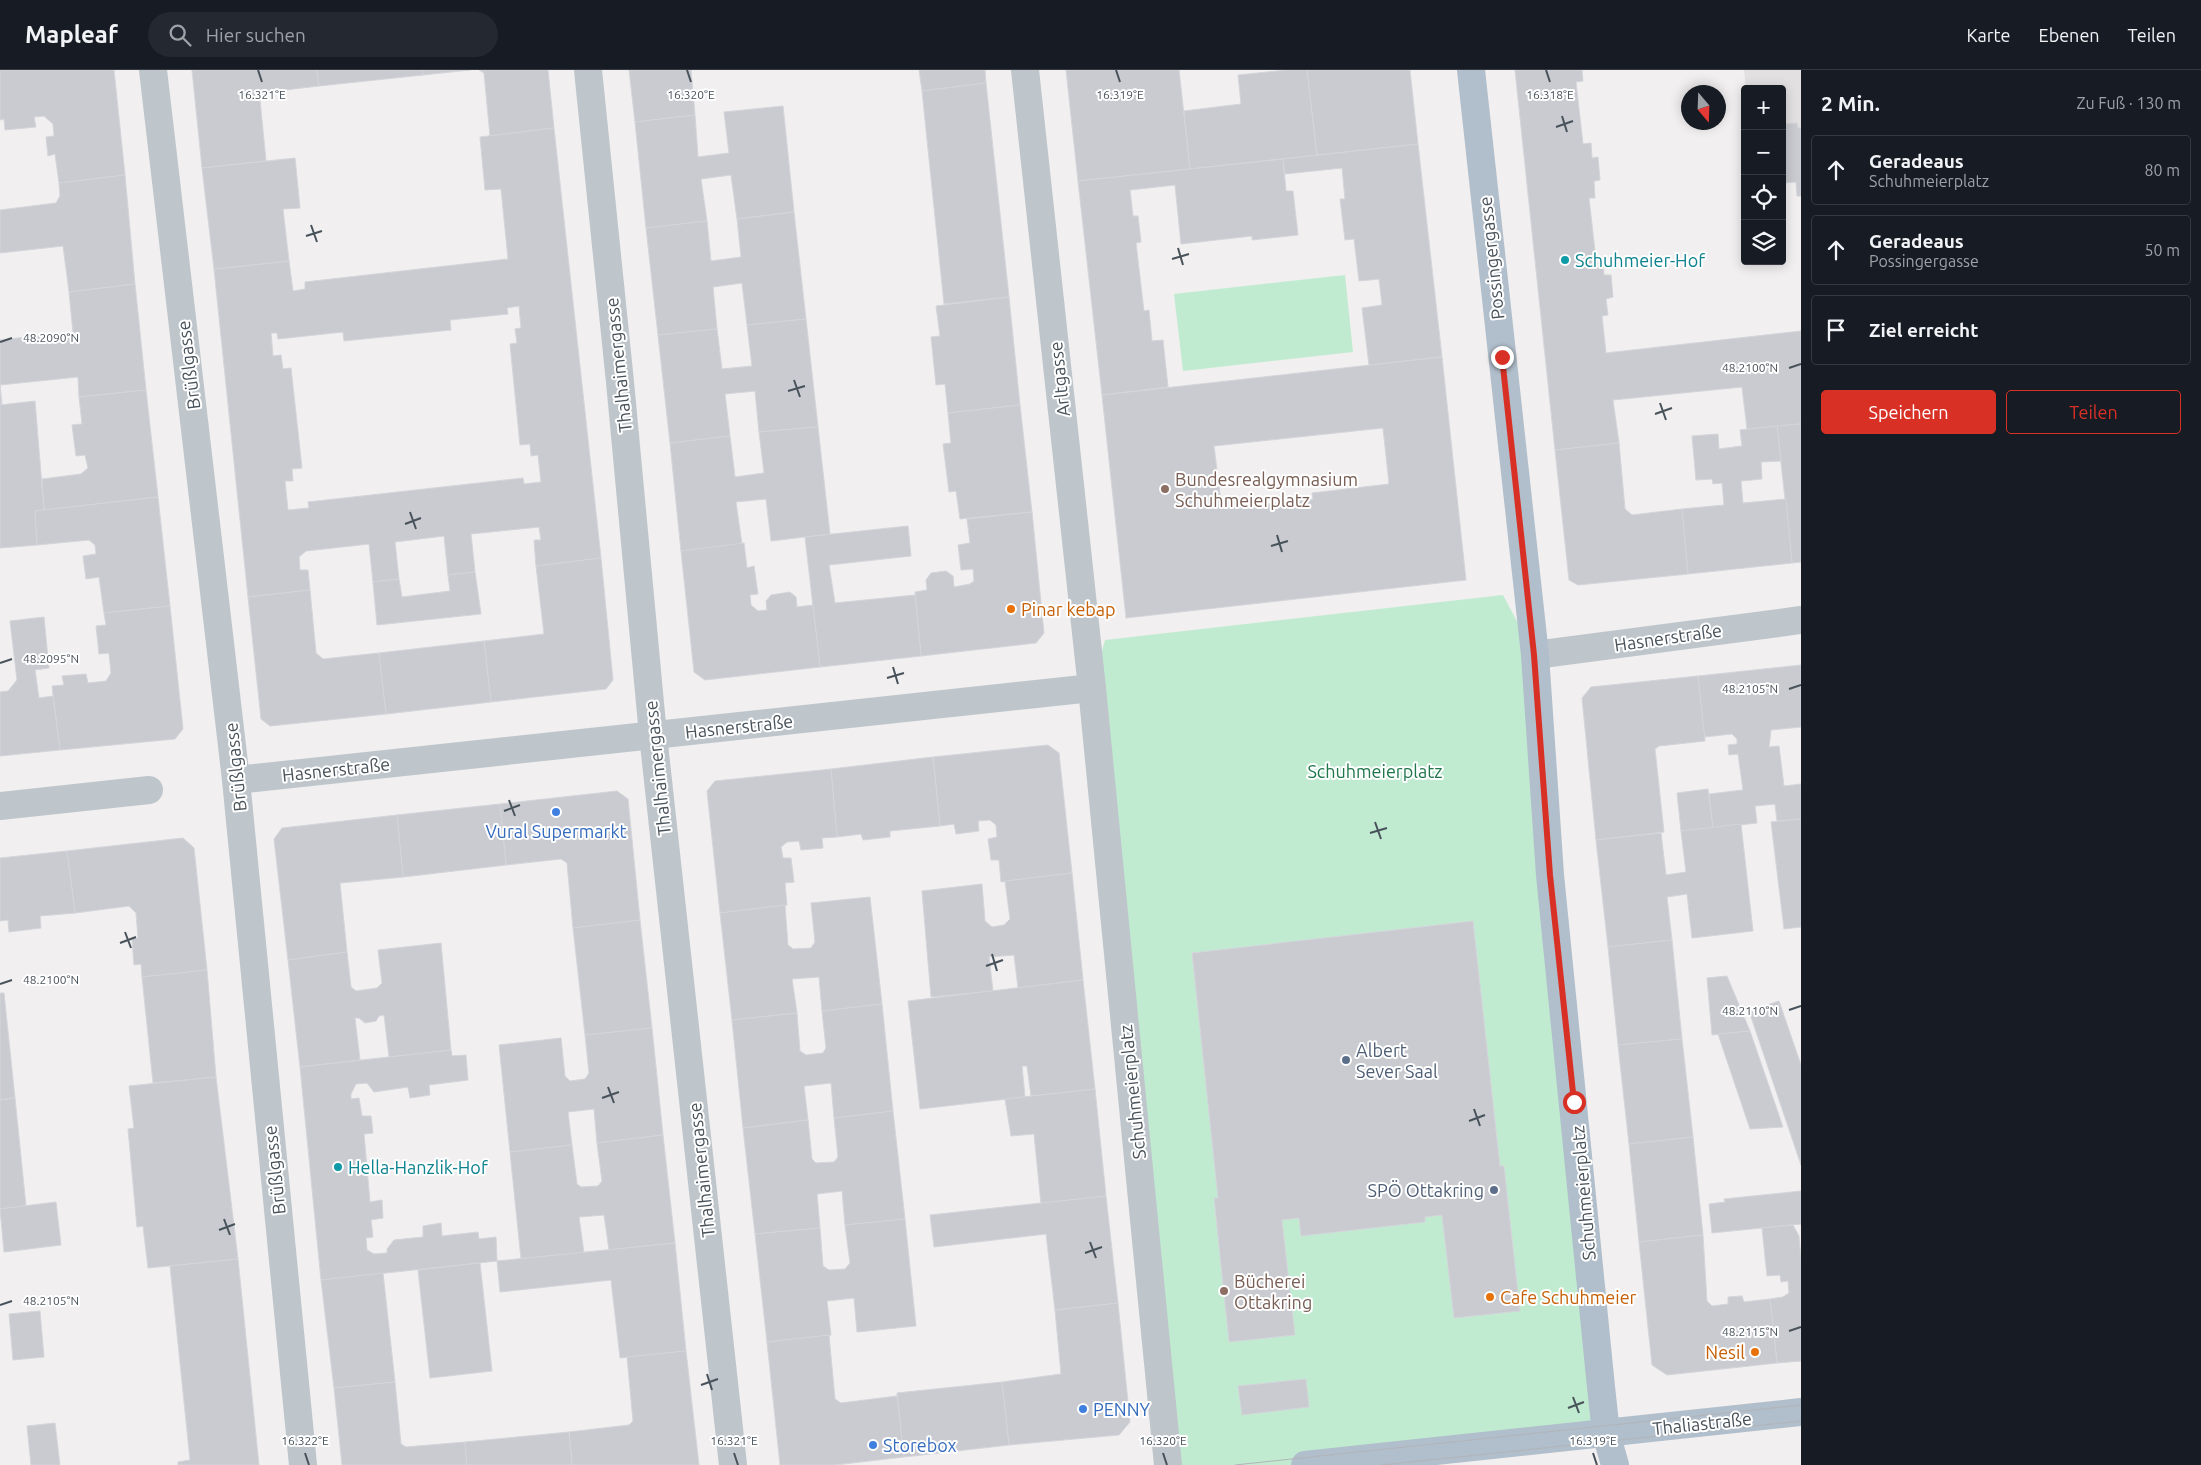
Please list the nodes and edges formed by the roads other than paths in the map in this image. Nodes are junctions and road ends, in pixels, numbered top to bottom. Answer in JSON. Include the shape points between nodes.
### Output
{"nodes":[{"id":1,"x":153,"y":70,"type":"edge"},
{"id":2,"x":588,"y":70,"type":"edge"},
{"id":3,"x":1025,"y":70,"type":"edge"},
{"id":4,"x":1471,"y":70,"type":"edge"},
{"id":5,"x":1801,"y":620,"type":"edge"},
{"id":6,"x":1534,"y":655,"type":"junction"},
{"id":7,"x":1092,"y":688,"type":"junction"},
{"id":8,"x":653,"y":735,"type":"junction"},
{"id":9,"x":236,"y":780,"type":"junction"},
{"id":10,"x":149,"y":790,"type":"dead end"},
{"id":11,"x":0,"y":806,"type":"edge"},
{"id":12,"x":1801,"y":1412,"type":"edge"},
{"id":13,"x":1606,"y":1433,"type":"junction"},
{"id":14,"x":303,"y":1465,"type":"edge"},
{"id":15,"x":733,"y":1465,"type":"edge"},
{"id":16,"x":1168,"y":1465,"type":"edge"},
{"id":17,"x":1306,"y":1465,"type":"edge"},
{"id":18,"x":1615,"y":1465,"type":"edge"}],
"edges":[{"from":1,"to":9,"type":"street","name":"Brüßlgasse"},
{"from":2,"to":8,"type":"street","name":"Thalhaimergasse"},
{"from":3,"to":7,"type":"street","name":"Arltgasse"},
{"from":4,"to":6,"type":"main road","name":"Possingergasse"},
{"from":5,"to":6,"type":"street","name":"Hasnerstraße"},
{"from":6,"to":13,"type":"main road","name":"Schuhmeierplatz","via":[[1550,875]]},
{"from":7,"to":8,"type":"street","name":"Hasnerstraße"},
{"from":7,"to":16,"type":"street","name":"Schuhmeierplatz"},
{"from":8,"to":9,"type":"street","name":"Hasnerstraße"},
{"from":8,"to":15,"type":"street","name":"Thalhaimergasse"},
{"from":9,"to":14,"type":"street","name":"Brüßlgasse"},
{"from":10,"to":11,"type":"street"},
{"from":12,"to":13,"type":"main road","name":"Thaliastraße"},
{"from":13,"to":17,"type":"main road","name":"Thaliastraße"},
{"from":13,"to":18,"type":"main road","name":"Schuhmeierplatz"}]}
